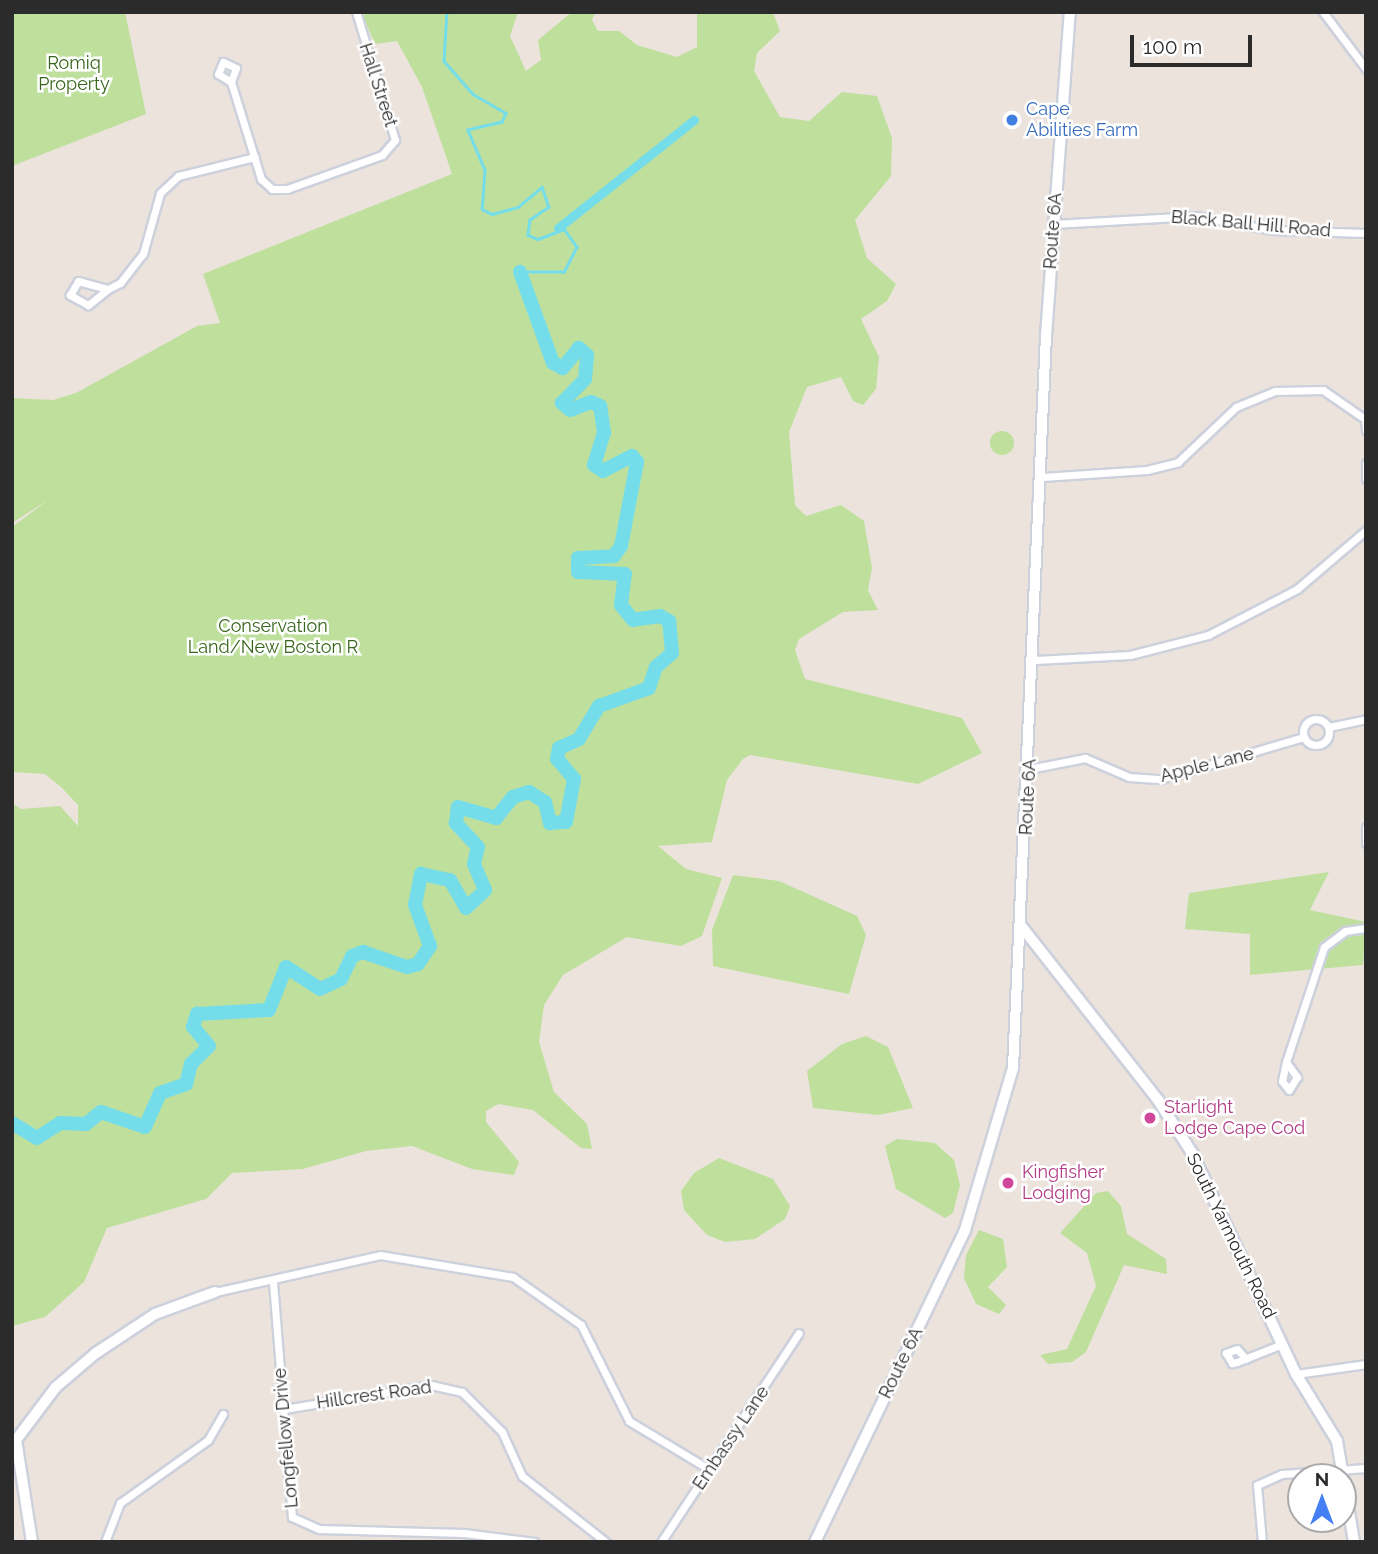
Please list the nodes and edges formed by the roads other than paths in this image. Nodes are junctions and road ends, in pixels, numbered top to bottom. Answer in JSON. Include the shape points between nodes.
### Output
{"nodes":[{"id":1,"x":356,"y":12,"type":"edge"},
{"id":2,"x":1070,"y":12,"type":"edge"},
{"id":3,"x":1334,"y":12,"type":"edge"},
{"id":4,"x":1325,"y":15,"type":"edge"},
{"id":5,"x":1366,"y":69,"type":"edge"},
{"id":6,"x":231,"y":82,"type":"dead end"},
{"id":7,"x":255,"y":158,"type":"junction"},
{"id":8,"x":1053,"y":225,"type":"junction"},
{"id":9,"x":1366,"y":233,"type":"edge"},
{"id":10,"x":108,"y":289,"type":"junction"},
{"id":11,"x":1364,"y":417,"type":"edge"},
{"id":12,"x":1366,"y":430,"type":"edge"},
{"id":13,"x":1366,"y":463,"type":"edge"},
{"id":14,"x":1042,"y":477,"type":"junction"},
{"id":15,"x":1366,"y":479,"type":"edge"},
{"id":16,"x":1366,"y":530,"type":"edge"},
{"id":17,"x":1035,"y":660,"type":"junction"},
{"id":18,"x":1366,"y":719,"type":"edge"},
{"id":19,"x":1329,"y":727,"type":"junction"},
{"id":20,"x":1304,"y":737,"type":"junction"},
{"id":21,"x":1029,"y":769,"type":"junction"},
{"id":22,"x":1366,"y":827,"type":"edge"},
{"id":23,"x":1366,"y":843,"type":"edge"},
{"id":24,"x":1022,"y":927,"type":"junction"},
{"id":25,"x":1366,"y":928,"type":"edge"},
{"id":26,"x":1286,"y":1062,"type":"dead end"},
{"id":27,"x":273,"y":1282,"type":"junction"},
{"id":28,"x":215,"y":1292,"type":"joint"},
{"id":29,"x":799,"y":1333,"type":"dead end"},
{"id":30,"x":1282,"y":1344,"type":"junction"},
{"id":31,"x":1246,"y":1359,"type":"dead end"},
{"id":32,"x":1366,"y":1364,"type":"edge"},
{"id":33,"x":1296,"y":1374,"type":"junction"},
{"id":34,"x":284,"y":1409,"type":"junction"},
{"id":35,"x":223,"y":1414,"type":"dead end"},
{"id":36,"x":15,"y":1463,"type":"edge"},
{"id":37,"x":1343,"y":1463,"type":"edge"},
{"id":38,"x":709,"y":1469,"type":"junction"},
{"id":39,"x":1287,"y":1473,"type":"edge"},
{"id":40,"x":32,"y":1542,"type":"edge"},
{"id":41,"x":105,"y":1542,"type":"edge"},
{"id":42,"x":534,"y":1542,"type":"edge"},
{"id":43,"x":606,"y":1542,"type":"edge"},
{"id":44,"x":662,"y":1542,"type":"edge"},
{"id":45,"x":815,"y":1542,"type":"edge"},
{"id":46,"x":1262,"y":1542,"type":"edge"}],
"edges":[{"from":1,"to":7,"type":"street","name":"Hall Street","via":[[395,140],[385,153],[281,190],[261,179]]},
{"from":2,"to":8,"type":"main road","name":"Route 6A"},
{"from":3,"to":4,"type":"street"},
{"from":4,"to":5,"type":"street"},
{"from":6,"to":7,"type":"street"},
{"from":7,"to":10,"type":"street","via":[[178,176],[157,200],[143,254]]},
{"from":8,"to":9,"type":"street","name":"Black Ball Hill Road","via":[[1196,216],[1272,230]]},
{"from":8,"to":14,"type":"main road","name":"Route 6A"},
{"from":10,"to":10,"type":"street","via":[[88,305],[70,295],[78,281]]},
{"from":11,"to":12,"type":"street"},
{"from":11,"to":14,"type":"street","via":[[1323,390],[1275,391],[1236,407],[1178,462],[1147,470]]},
{"from":13,"to":15,"type":"street"},
{"from":14,"to":17,"type":"main road","name":"Route 6A"},
{"from":16,"to":17,"type":"street","via":[[1297,589],[1208,635],[1130,655]]},
{"from":17,"to":21,"type":"main road","name":"Route 6A"},
{"from":18,"to":19,"type":"street","name":"Apple Lane"},
{"from":19,"to":20,"type":"street","name":"Apple Lane","via":[[1319,745]]},
{"from":19,"to":20,"type":"street","name":"Apple Lane","via":[[1311,719]]},
{"from":20,"to":21,"type":"street","name":"Apple Lane","via":[[1161,779],[1129,777],[1085,758]]},
{"from":21,"to":24,"type":"main road","name":"Route 6A"},
{"from":22,"to":23,"type":"street"},
{"from":24,"to":30,"type":"main road","name":"South Yarmouth Road","via":[[1171,1118]]},
{"from":24,"to":45,"type":"main road","name":"Route 6A","via":[[1013,1068],[974,1208]]},
{"from":25,"to":26,"type":"street","via":[[1345,931],[1324,947]]},
{"from":27,"to":28,"type":"street"},
{"from":27,"to":34,"type":"street","name":"Longfellow Drive"},
{"from":27,"to":38,"type":"street","via":[[380,1255],[513,1277],[581,1325],[629,1420]]},
{"from":28,"to":36,"type":"main road","via":[[155,1314],[96,1353],[56,1387],[16,1440]]},
{"from":29,"to":38,"type":"street","name":"Embassy Lane"},
{"from":30,"to":31,"type":"street"},
{"from":30,"to":33,"type":"main road","name":"South Yarmouth Road"},
{"from":32,"to":33,"type":"street"},
{"from":33,"to":37,"type":"main road","name":"South Yarmouth Road"},
{"from":34,"to":42,"type":"street","name":"Longfellow Drive","via":[[288,1507],[301,1525]]},
{"from":34,"to":43,"type":"street","name":"Hillcrest Road","via":[[431,1385],[462,1392],[502,1432],[522,1476]]},
{"from":35,"to":41,"type":"street","via":[[208,1440],[120,1503]]},
{"from":36,"to":40,"type":"main road"},
{"from":38,"to":44,"type":"street","name":"Embassy Lane"},
{"from":39,"to":46,"type":"street","via":[[1256,1488]]}]}
